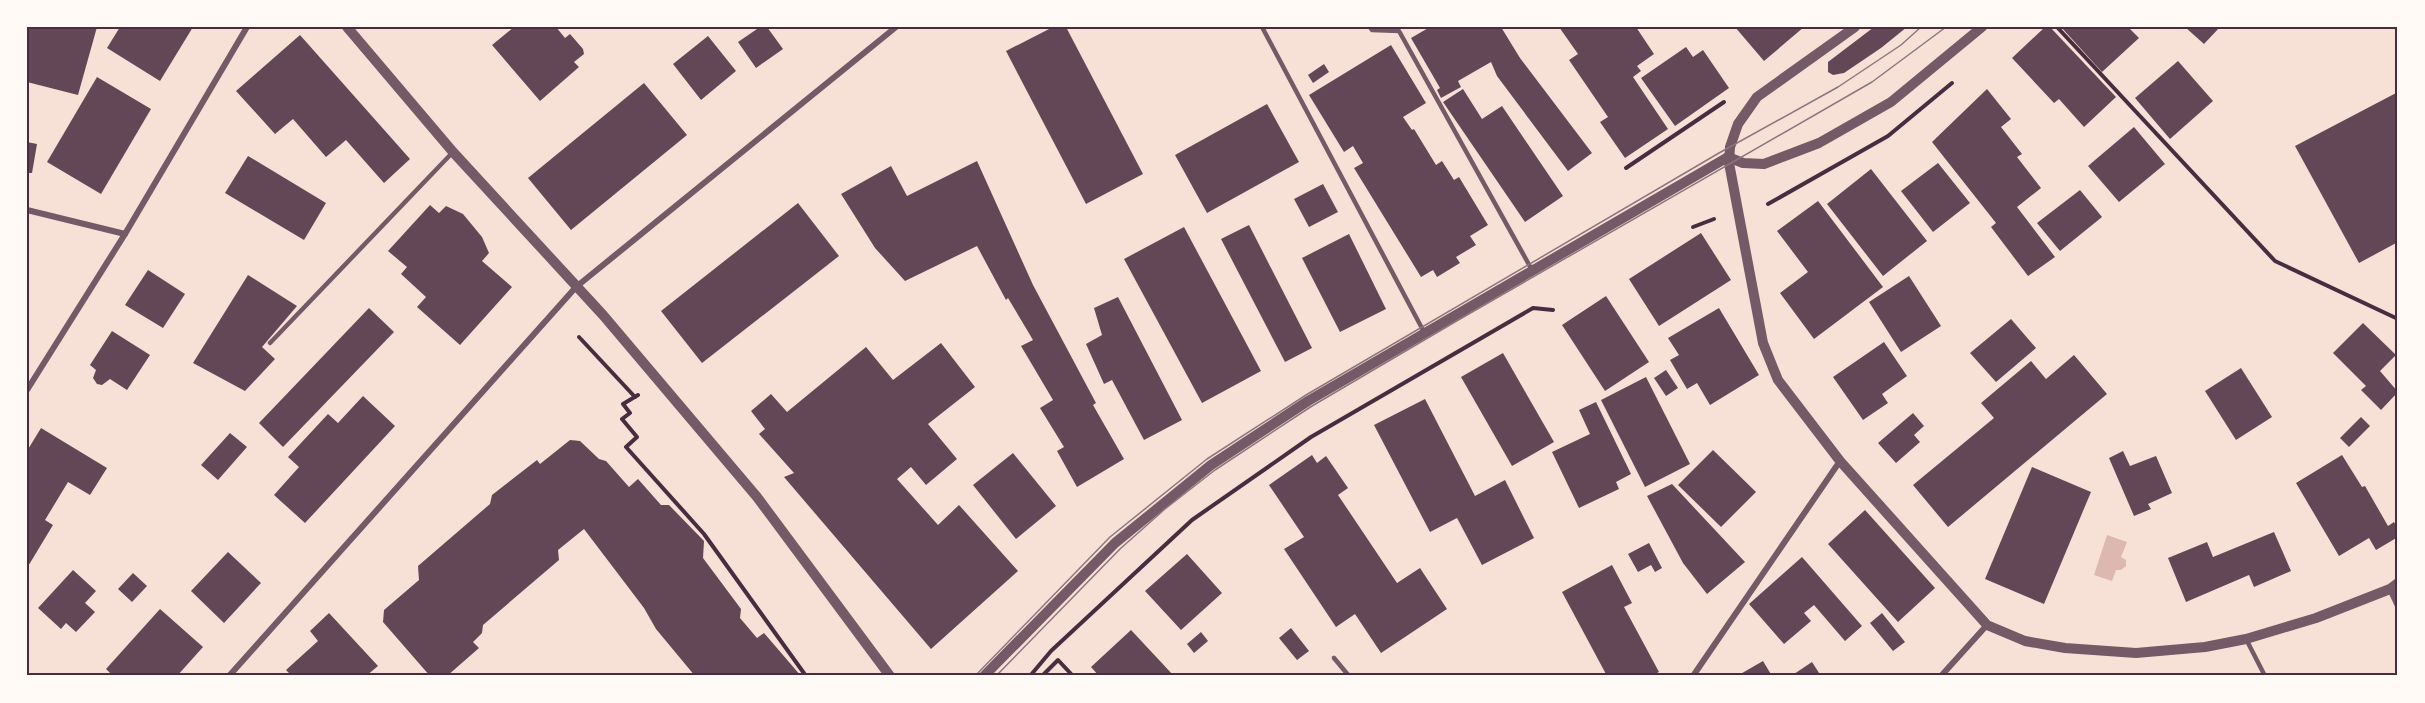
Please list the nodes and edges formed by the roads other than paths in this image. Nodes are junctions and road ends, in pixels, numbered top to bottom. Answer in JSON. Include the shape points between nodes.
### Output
{"nodes":[{"id":1,"x":247,"y":27,"type":"edge"},
{"id":2,"x":347,"y":27,"type":"edge"},
{"id":3,"x":896,"y":27,"type":"edge"},
{"id":4,"x":1262,"y":27,"type":"edge"},
{"id":5,"x":1370,"y":27,"type":"edge"},
{"id":6,"x":1856,"y":27,"type":"edge"},
{"id":7,"x":1982,"y":27,"type":"edge"},
{"id":8,"x":453,"y":152,"type":"junction"},
{"id":9,"x":1728,"y":157,"type":"junction"},
{"id":10,"x":27,"y":210,"type":"edge"},
{"id":11,"x":125,"y":234,"type":"junction"},
{"id":12,"x":1532,"y":270,"type":"junction"},
{"id":13,"x":576,"y":287,"type":"junction"},
{"id":14,"x":1425,"y":334,"type":"junction"},
{"id":15,"x":270,"y":343,"type":"dead end"},
{"id":16,"x":27,"y":390,"type":"edge"},
{"id":17,"x":1840,"y":461,"type":"junction"},
{"id":18,"x":2394,"y":586,"type":"edge"},
{"id":19,"x":2398,"y":606,"type":"edge"},
{"id":20,"x":1987,"y":625,"type":"junction"},
{"id":21,"x":2247,"y":639,"type":"junction"},
{"id":22,"x":1334,"y":658,"type":"dead end"},
{"id":23,"x":229,"y":676,"type":"edge"},
{"id":24,"x":890,"y":676,"type":"edge"},
{"id":25,"x":984,"y":676,"type":"edge"},
{"id":26,"x":1349,"y":676,"type":"edge"},
{"id":27,"x":1693,"y":676,"type":"edge"},
{"id":28,"x":1941,"y":676,"type":"edge"},
{"id":29,"x":2265,"y":676,"type":"edge"}],
"edges":[{"from":1,"to":11,"type":"street"},
{"from":2,"to":8,"type":"street"},
{"from":3,"to":13,"type":"street"},
{"from":4,"to":14,"type":"lane"},
{"from":5,"to":12,"type":"lane","via":[[1399,31]]},
{"from":6,"to":9,"type":"street","via":[[1757,97],[1738,124]]},
{"from":7,"to":9,"type":"street","via":[[1891,102],[1819,143],[1764,164]]},
{"from":8,"to":13,"type":"street"},
{"from":8,"to":15,"type":"lane"},
{"from":9,"to":12,"type":"street"},
{"from":9,"to":17,"type":"street","via":[[1763,343],[1778,380]]},
{"from":10,"to":11,"type":"street"},
{"from":11,"to":16,"type":"street"},
{"from":12,"to":14,"type":"street"},
{"from":13,"to":23,"type":"street"},
{"from":13,"to":24,"type":"street","via":[[757,497]]},
{"from":14,"to":25,"type":"street","via":[[1308,401],[1211,465],[1115,543]]},
{"from":17,"to":20,"type":"street"},
{"from":17,"to":27,"type":"street"},
{"from":18,"to":19,"type":"street"},
{"from":18,"to":21,"type":"street","via":[[2316,618]]},
{"from":20,"to":21,"type":"street","via":[[2025,640],[2118,653],[2205,647]]},
{"from":20,"to":28,"type":"street"},
{"from":21,"to":29,"type":"lane"},
{"from":22,"to":26,"type":"lane"}]}
